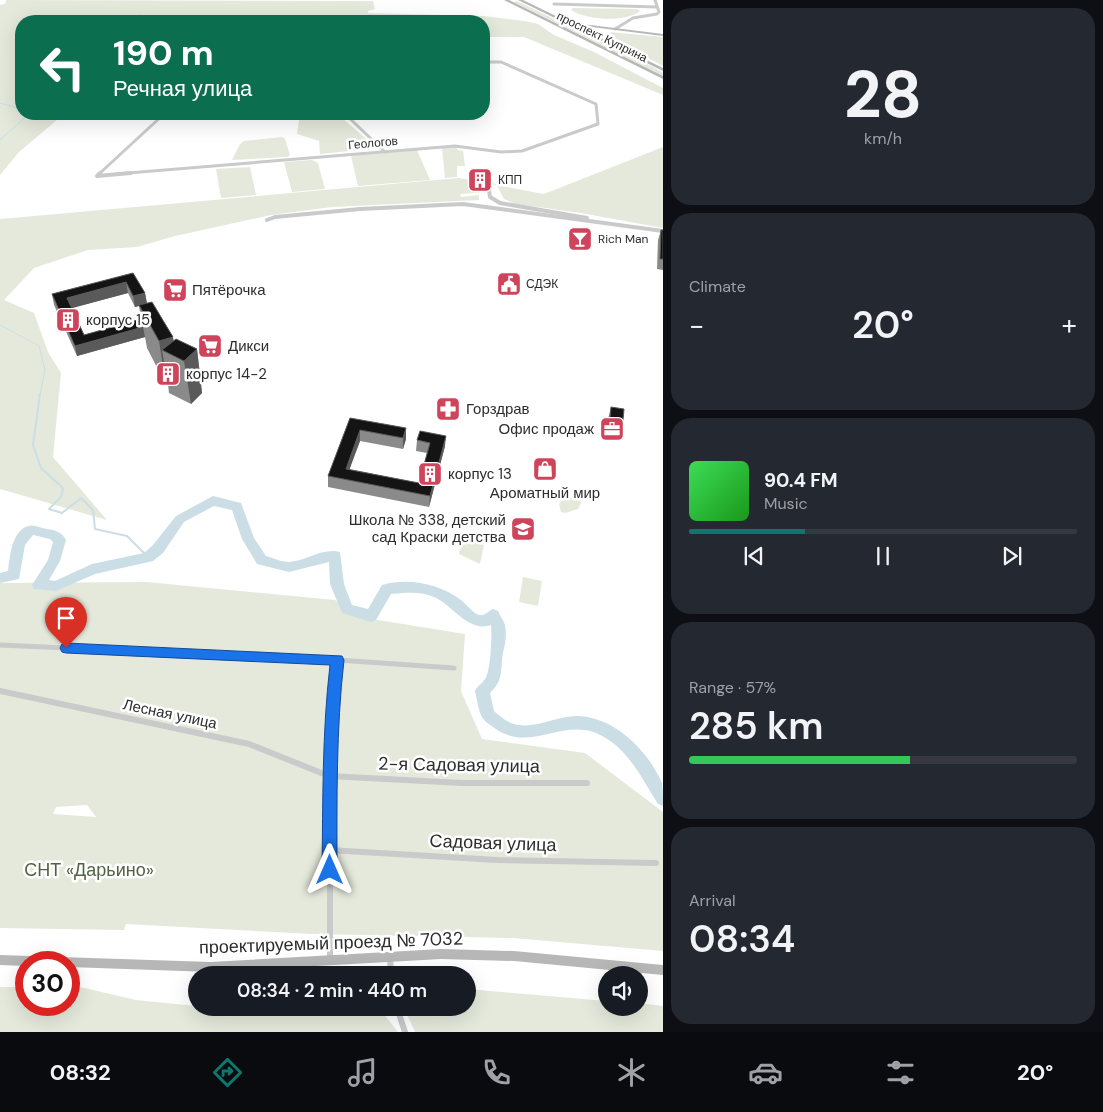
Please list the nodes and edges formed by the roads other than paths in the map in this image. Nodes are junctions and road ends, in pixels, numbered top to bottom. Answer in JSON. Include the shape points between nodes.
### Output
{"nodes":[{"id":1,"x":506,"y":0,"type":"edge"},
{"id":2,"x":520,"y":0,"type":"edge"},
{"id":3,"x":655,"y":0,"type":"edge"},
{"id":4,"x":554,"y":4,"type":"dead end"},
{"id":5,"x":657,"y":7,"type":"junction"},
{"id":6,"x":561,"y":20,"type":"junction"},
{"id":7,"x":592,"y":27,"type":"junction"},
{"id":8,"x":615,"y":29,"type":"junction"},
{"id":9,"x":587,"y":32,"type":"junction"},
{"id":10,"x":663,"y":35,"type":"edge"},
{"id":11,"x":490,"y":62,"type":"edge"},
{"id":12,"x":663,"y":70,"type":"edge"},
{"id":13,"x":663,"y":78,"type":"edge"},
{"id":14,"x":157,"y":120,"type":"edge"},
{"id":15,"x":351,"y":120,"type":"edge"},
{"id":16,"x":385,"y":152,"type":"junction"},
{"id":17,"x":488,"y":183,"type":"dead end"},
{"id":18,"x":267,"y":220,"type":"dead end"},
{"id":19,"x":622,"y":226,"type":"junction"},
{"id":20,"x":663,"y":231,"type":"edge"},
{"id":21,"x":0,"y":645,"type":"edge"},
{"id":22,"x":337,"y":660,"type":"junction"},
{"id":23,"x":454,"y":668,"type":"dead end"},
{"id":24,"x":0,"y":691,"type":"edge"},
{"id":25,"x":329,"y":776,"type":"junction"},
{"id":26,"x":587,"y":782,"type":"dead end"},
{"id":27,"x":330,"y":850,"type":"junction"},
{"id":28,"x":656,"y":863,"type":"dead end"},
{"id":29,"x":390,"y":956,"type":"junction"},
{"id":30,"x":0,"y":960,"type":"edge"},
{"id":31,"x":330,"y":960,"type":"junction"},
{"id":32,"x":391,"y":966,"type":"edge"},
{"id":33,"x":663,"y":970,"type":"edge"},
{"id":34,"x":400,"y":1016,"type":"edge"},
{"id":35,"x":405,"y":1032,"type":"edge"}],
"edges":[{"from":1,"to":13,"type":"main road","name":"проспект Куприна"},
{"from":2,"to":6,"type":"main road","name":"проспект Куприна"},
{"from":3,"to":5,"type":"street"},
{"from":4,"to":5,"type":"street"},
{"from":5,"to":8,"type":"street","via":[[657,14],[633,18]]},
{"from":6,"to":7,"type":"main road"},
{"from":6,"to":9,"type":"main road","name":"проспект Куприна"},
{"from":7,"to":8,"type":"main road"},
{"from":7,"to":9,"type":"main road","via":[[585,28]]},
{"from":8,"to":10,"type":"main road"},
{"from":9,"to":12,"type":"main road","name":"проспект Куприна"},
{"from":11,"to":16,"type":"street","name":"Геологов","via":[[501,62],[596,104],[598,124],[512,153],[455,146]]},
{"from":14,"to":16,"type":"street","name":"Геологов","via":[[96,176]]},
{"from":15,"to":16,"type":"street"},
{"from":17,"to":19,"type":"street","via":[[490,197],[500,203]]},
{"from":18,"to":19,"type":"street","via":[[360,209],[463,204]]},
{"from":19,"to":20,"type":"street"},
{"from":21,"to":22,"type":"street"},
{"from":22,"to":23,"type":"street"},
{"from":22,"to":25,"type":"street"},
{"from":24,"to":25,"type":"street","name":"Лесная улица","via":[[249,744]]},
{"from":25,"to":26,"type":"street","name":"2-я Садовая улица","via":[[462,783]]},
{"from":25,"to":27,"type":"street"},
{"from":27,"to":28,"type":"street","name":"Садовая улица","via":[[497,860]]},
{"from":27,"to":31,"type":"street"},
{"from":29,"to":31,"type":"main road","name":"проектируемый проезд № 7032"},
{"from":29,"to":32,"type":"street"},
{"from":29,"to":33,"type":"main road","name":"проектируемый проезд № 7032","via":[[514,956]]},
{"from":30,"to":31,"type":"main road","name":"проектируемый проезд № 7032","via":[[210,967]]},
{"from":34,"to":35,"type":"street"}]}
